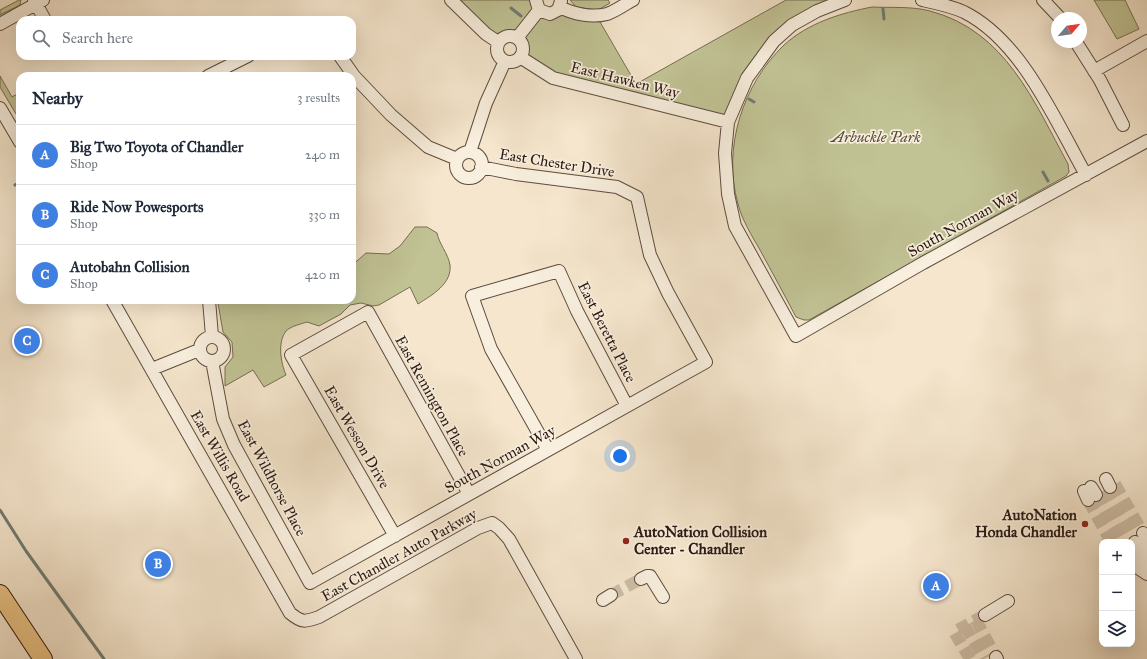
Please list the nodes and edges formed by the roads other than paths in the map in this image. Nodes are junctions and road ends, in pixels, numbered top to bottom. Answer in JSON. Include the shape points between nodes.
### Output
{"nodes":[{"id":1,"x":451,"y":0,"type":"edge"},
{"id":2,"x":633,"y":0,"type":"edge"},
{"id":3,"x":846,"y":0,"type":"edge"},
{"id":4,"x":922,"y":0,"type":"edge"},
{"id":5,"x":1043,"y":0,"type":"edge"},
{"id":6,"x":38,"y":2,"type":"edge"},
{"id":7,"x":561,"y":4,"type":"edge"},
{"id":8,"x":537,"y":5,"type":"edge"},
{"id":9,"x":1054,"y":12,"type":"edge"},
{"id":10,"x":43,"y":16,"type":"edge"},
{"id":11,"x":0,"y":24,"type":"edge"},
{"id":12,"x":516,"y":38,"type":"junction"},
{"id":13,"x":1147,"y":41,"type":"edge"},
{"id":14,"x":498,"y":42,"type":"junction"},
{"id":15,"x":1080,"y":48,"type":"edge"},
{"id":16,"x":520,"y":57,"type":"junction"},
{"id":17,"x":240,"y":60,"type":"edge"},
{"id":18,"x":343,"y":60,"type":"edge"},
{"id":19,"x":505,"y":61,"type":"junction"},
{"id":20,"x":1094,"y":71,"type":"junction"},
{"id":21,"x":217,"y":72,"type":"edge"},
{"id":22,"x":351,"y":72,"type":"edge"},
{"id":23,"x":356,"y":78,"type":"edge"},
{"id":24,"x":0,"y":108,"type":"edge"},
{"id":25,"x":728,"y":122,"type":"junction"},
{"id":26,"x":1123,"y":125,"type":"dead end"},
{"id":27,"x":16,"y":135,"type":"edge"},
{"id":28,"x":1147,"y":141,"type":"edge"},
{"id":29,"x":470,"y":152,"type":"junction"},
{"id":30,"x":457,"y":159,"type":"junction"},
{"id":31,"x":481,"y":167,"type":"junction"},
{"id":32,"x":1086,"y":175,"type":"junction"},
{"id":33,"x":114,"y":304,"type":"edge"},
{"id":34,"x":209,"y":304,"type":"edge"},
{"id":35,"x":368,"y":312,"type":"joint"},
{"id":36,"x":212,"y":336,"type":"junction"},
{"id":37,"x":200,"y":351,"type":"junction"},
{"id":38,"x":212,"y":361,"type":"junction"},
{"id":39,"x":706,"y":362,"type":"joint"},
{"id":40,"x":152,"y":369,"type":"junction"},
{"id":41,"x":628,"y":406,"type":"junction"},
{"id":42,"x":548,"y":450,"type":"junction"},
{"id":43,"x":469,"y":494,"type":"junction"},
{"id":44,"x":394,"y":536,"type":"junction"},
{"id":45,"x":1138,"y":542,"type":"edge"},
{"id":46,"x":1147,"y":544,"type":"edge"},
{"id":47,"x":1147,"y":550,"type":"edge"},
{"id":48,"x":1147,"y":556,"type":"edge"},
{"id":49,"x":1135,"y":560,"type":"edge"},
{"id":50,"x":1147,"y":562,"type":"edge"},
{"id":51,"x":1135,"y":566,"type":"edge"},
{"id":52,"x":1147,"y":568,"type":"edge"},
{"id":53,"x":1147,"y":574,"type":"edge"},
{"id":54,"x":641,"y":579,"type":"dead end"},
{"id":55,"x":310,"y":583,"type":"joint"},
{"id":56,"x":0,"y":594,"type":"edge"},
{"id":57,"x":662,"y":597,"type":"dead end"},
{"id":58,"x":1008,"y":601,"type":"dead end"},
{"id":59,"x":0,"y":607,"type":"edge"},
{"id":60,"x":985,"y":615,"type":"tunnel mouth"},
{"id":61,"x":305,"y":622,"type":"joint"},
{"id":62,"x":30,"y":659,"type":"edge"},
{"id":63,"x":43,"y":659,"type":"edge"},
{"id":64,"x":576,"y":659,"type":"edge"}],
"edges":[{"from":1,"to":14,"type":"street","via":[[486,34]]},
{"from":2,"to":7,"type":"street","via":[[607,14],[586,15],[566,10]]},
{"from":3,"to":25,"type":"street","via":[[817,11],[792,25],[774,41],[746,78]]},
{"from":4,"to":32,"type":"street","via":[[963,12],[990,30],[1009,50],[1031,78]]},
{"from":5,"to":9,"type":"street"},
{"from":6,"to":10,"type":"street"},
{"from":6,"to":11,"type":"street"},
{"from":7,"to":8,"type":"street","via":[[550,14]]},
{"from":8,"to":12,"type":"street"},
{"from":12,"to":14,"type":"street","via":[[509,36]]},
{"from":12,"to":16,"type":"street","via":[[523,49]]},
{"from":13,"to":20,"type":"street"},
{"from":14,"to":19,"type":"street","via":[[498,53]]},
{"from":15,"to":20,"type":"street"},
{"from":16,"to":19,"type":"street","via":[[513,61]]},
{"from":16,"to":25,"type":"street","name":"East Hawken Way","via":[[553,78]]},
{"from":17,"to":21,"type":"street"},
{"from":18,"to":22,"type":"street"},
{"from":19,"to":29,"type":"street","via":[[486,103]]},
{"from":20,"to":26,"type":"street"},
{"from":23,"to":30,"type":"street","via":[[428,147]]},
{"from":24,"to":27,"type":"street"},
{"from":25,"to":32,"type":"street","name":"South Norman Way","via":[[726,174],[735,226],[796,336]]},
{"from":28,"to":32,"type":"street","name":"South Norman Way"},
{"from":29,"to":30,"type":"street","via":[[462,153]]},
{"from":29,"to":31,"type":"street","via":[[478,155]]},
{"from":30,"to":31,"type":"street","via":[[456,167],[465,177],[473,177]]},
{"from":31,"to":39,"type":"street","name":"East Chester Drive","via":[[617,187],[637,197],[650,255]]},
{"from":33,"to":40,"type":"street","name":"East Willis Road"},
{"from":34,"to":36,"type":"street"},
{"from":35,"to":43,"type":"street","name":"East Remington Place"},
{"from":35,"to":44,"type":"street","name":"East Wesson Drive","via":[[292,354]]},
{"from":36,"to":37,"type":"street","via":[[202,341]]},
{"from":36,"to":38,"type":"street","via":[[222,341],[225,348],[220,358]]},
{"from":37,"to":38,"type":"street","via":[[205,358]]},
{"from":37,"to":40,"type":"street"},
{"from":38,"to":55,"type":"street","name":"East Wildhorse Place","via":[[223,418],[234,445]]},
{"from":39,"to":41,"type":"street","name":"South Norman Way"},
{"from":40,"to":61,"type":"street","name":"East Willis Road","via":[[290,613]]},
{"from":41,"to":42,"type":"street","name":"South Norman Way"},
{"from":41,"to":42,"type":"street","name":"East Beretta Place","via":[[577,311],[559,271],[472,296],[490,348]]},
{"from":42,"to":43,"type":"street","name":"South Norman Way"},
{"from":43,"to":44,"type":"street","name":"South Norman Way"},
{"from":44,"to":55,"type":"street","name":"South Norman Way"},
{"from":45,"to":46,"type":"street"},
{"from":45,"to":47,"type":"street"},
{"from":45,"to":48,"type":"street"},
{"from":45,"to":50,"type":"street"},
{"from":49,"to":52,"type":"street"},
{"from":51,"to":53,"type":"street"},
{"from":54,"to":57,"type":"street","via":[[650,576]]},
{"from":56,"to":63,"type":"highway"},
{"from":58,"to":60,"type":"street"},
{"from":59,"to":62,"type":"highway"},
{"from":61,"to":64,"type":"street","name":"East Chandler Auto Parkway","via":[[319,617],[478,528],[492,523],[509,539]]}]}
